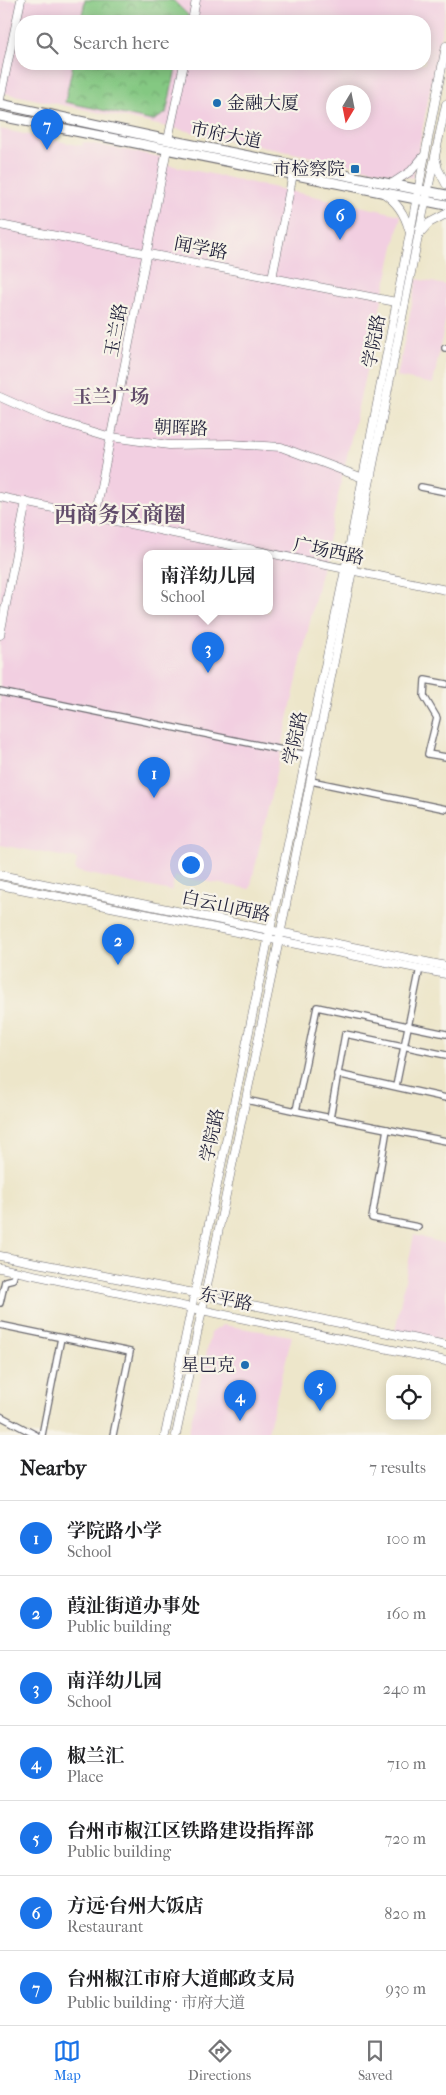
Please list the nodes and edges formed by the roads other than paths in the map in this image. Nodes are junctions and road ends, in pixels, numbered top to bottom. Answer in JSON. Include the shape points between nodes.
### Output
{"nodes":[{"id":1,"x":20,"y":0,"type":"edge"},
{"id":2,"x":196,"y":0,"type":"edge"},
{"id":3,"x":17,"y":15,"type":"edge"},
{"id":4,"x":193,"y":15,"type":"edge"},
{"id":5,"x":15,"y":25,"type":"edge"},
{"id":6,"x":446,"y":46,"type":"edge"},
{"id":7,"x":183,"y":70,"type":"edge"},
{"id":8,"x":0,"y":99,"type":"edge"},
{"id":9,"x":0,"y":104,"type":"edge"},
{"id":10,"x":446,"y":104,"type":"edge"},
{"id":11,"x":0,"y":116,"type":"edge"},
{"id":12,"x":168,"y":145,"type":"junction"},
{"id":13,"x":436,"y":151,"type":"junction"},
{"id":14,"x":424,"y":156,"type":"junction"},
{"id":15,"x":293,"y":174,"type":"junction"},
{"id":16,"x":391,"y":184,"type":"junction"},
{"id":17,"x":446,"y":184,"type":"edge"},
{"id":18,"x":381,"y":192,"type":"junction"},
{"id":19,"x":417,"y":194,"type":"junction"},
{"id":20,"x":446,"y":195,"type":"edge"},
{"id":21,"x":427,"y":196,"type":"junction"},
{"id":22,"x":446,"y":205,"type":"edge"},
{"id":23,"x":446,"y":214,"type":"edge"},
{"id":24,"x":0,"y":225,"type":"edge"},
{"id":25,"x":410,"y":232,"type":"junction"},
{"id":26,"x":418,"y":237,"type":"junction"},
{"id":27,"x":147,"y":253,"type":"junction"},
{"id":28,"x":272,"y":278,"type":"junction"},
{"id":29,"x":396,"y":302,"type":"junction"},
{"id":30,"x":0,"y":397,"type":"edge"},
{"id":31,"x":111,"y":437,"type":"junction"},
{"id":32,"x":363,"y":478,"type":"junction"},
{"id":33,"x":421,"y":487,"type":"dead end"},
{"id":34,"x":446,"y":492,"type":"edge"},
{"id":35,"x":0,"y":497,"type":"edge"},
{"id":36,"x":26,"y":502,"type":"junction"},
{"id":37,"x":95,"y":517,"type":"junction"},
{"id":38,"x":250,"y":550,"type":"edge"},
{"id":39,"x":273,"y":555,"type":"edge"},
{"id":40,"x":349,"y":571,"type":"junction"},
{"id":41,"x":446,"y":590,"type":"edge"},
{"id":42,"x":0,"y":635,"type":"edge"},
{"id":43,"x":446,"y":684,"type":"edge"},
{"id":44,"x":0,"y":692,"type":"edge"},
{"id":45,"x":307,"y":755,"type":"junction"},
{"id":46,"x":446,"y":758,"type":"edge"},
{"id":47,"x":311,"y":781,"type":"junction"},
{"id":48,"x":446,"y":809,"type":"edge"},
{"id":49,"x":0,"y":875,"type":"edge"},
{"id":50,"x":0,"y":884,"type":"edge"},
{"id":51,"x":269,"y":934,"type":"junction"},
{"id":52,"x":280,"y":936,"type":"junction"},
{"id":53,"x":446,"y":966,"type":"edge"},
{"id":54,"x":420,"y":968,"type":"junction"},
{"id":55,"x":446,"y":974,"type":"edge"},
{"id":56,"x":408,"y":1027,"type":"junction"},
{"id":57,"x":446,"y":1034,"type":"edge"},
{"id":58,"x":404,"y":1047,"type":"junction"},
{"id":59,"x":446,"y":1055,"type":"edge"},
{"id":60,"x":337,"y":1074,"type":"junction"},
{"id":61,"x":396,"y":1086,"type":"junction"},
{"id":62,"x":446,"y":1098,"type":"edge"},
{"id":63,"x":246,"y":1100,"type":"junction"},
{"id":64,"x":296,"y":1110,"type":"junction"},
{"id":65,"x":330,"y":1118,"type":"junction"},
{"id":66,"x":387,"y":1129,"type":"junction"},
{"id":67,"x":446,"y":1141,"type":"edge"},
{"id":68,"x":418,"y":1227,"type":"dead end"},
{"id":69,"x":0,"y":1256,"type":"edge"},
{"id":70,"x":0,"y":1268,"type":"edge"},
{"id":71,"x":15,"y":1272,"type":"junction"},
{"id":72,"x":194,"y":1293,"type":"junction"},
{"id":73,"x":205,"y":1295,"type":"junction"},
{"id":74,"x":0,"y":1303,"type":"edge"},
{"id":75,"x":191,"y":1307,"type":"junction"},
{"id":76,"x":202,"y":1310,"type":"junction"},
{"id":77,"x":0,"y":1325,"type":"edge"},
{"id":78,"x":61,"y":1338,"type":"junction"},
{"id":79,"x":446,"y":1345,"type":"edge"},
{"id":80,"x":446,"y":1361,"type":"edge"},
{"id":81,"x":0,"y":1416,"type":"edge"},
{"id":82,"x":36,"y":1435,"type":"edge"},
{"id":83,"x":42,"y":1435,"type":"edge"},
{"id":84,"x":113,"y":1435,"type":"edge"},
{"id":85,"x":165,"y":1435,"type":"edge"},
{"id":86,"x":176,"y":1435,"type":"edge"}],
"edges":[{"from":1,"to":3,"type":"main road"},
{"from":2,"to":4,"type":"main road"},
{"from":5,"to":8,"type":"main road"},
{"from":6,"to":14,"type":"main road","name":"学院路"},
{"from":7,"to":12,"type":"main road","name":"玉兰路"},
{"from":9,"to":12,"type":"main road","name":"市府大道"},
{"from":10,"to":13,"type":"main road","name":"学院路"},
{"from":11,"to":12,"type":"main road","name":"市府大道"},
{"from":12,"to":15,"type":"main road","name":"市府大道"},
{"from":12,"to":16,"type":"main road","name":"市府大道"},
{"from":12,"to":27,"type":"main road","name":"玉兰路"},
{"from":13,"to":17,"type":"main road","via":[[438,169]]},
{"from":13,"to":21,"type":"main road","name":"学院路"},
{"from":14,"to":16,"type":"main road","via":[[411,171]]},
{"from":14,"to":19,"type":"main road","name":"学院路"},
{"from":15,"to":18,"type":"main road","name":"市府大道"},
{"from":15,"to":28,"type":"main road"},
{"from":16,"to":19,"type":"main road","name":"市府大道"},
{"from":18,"to":19,"type":"main road","name":"市府大道"},
{"from":18,"to":25,"type":"main road","via":[[392,199],[402,212]]},
{"from":19,"to":21,"type":"main road","name":"市府大道"},
{"from":19,"to":25,"type":"main road","name":"学院路"},
{"from":20,"to":21,"type":"main road","name":"市府大道"},
{"from":21,"to":22,"type":"main road","name":"市府大道"},
{"from":21,"to":26,"type":"main road","name":"学院路"},
{"from":23,"to":26,"type":"main road","via":[[429,223]]},
{"from":24,"to":27,"type":"main road","name":"闻学路"},
{"from":25,"to":29,"type":"main road","name":"学院路"},
{"from":26,"to":40,"type":"main road","name":"学院路"},
{"from":27,"to":28,"type":"main road","name":"闻学路"},
{"from":27,"to":31,"type":"main road","name":"玉兰路"},
{"from":28,"to":29,"type":"main road","name":"闻学路"},
{"from":29,"to":32,"type":"main road","name":"学院路"},
{"from":30,"to":31,"type":"main road","name":"朝晖路","via":[[47,418]]},
{"from":31,"to":32,"type":"main road","name":"朝晖路","via":[[169,445],[281,447]]},
{"from":31,"to":37,"type":"main road","name":"玉兰路"},
{"from":32,"to":40,"type":"main road","name":"学院路"},
{"from":33,"to":34,"type":"street"},
{"from":35,"to":36,"type":"main road","name":"广场西路"},
{"from":36,"to":37,"type":"main road","name":"广场西路"},
{"from":36,"to":42,"type":"main road"},
{"from":37,"to":38,"type":"main road","name":"广场西路"},
{"from":39,"to":40,"type":"main road","name":"广场西路"},
{"from":40,"to":41,"type":"main road","name":"广场西路"},
{"from":40,"to":45,"type":"main road","name":"学院路"},
{"from":40,"to":47,"type":"main road","name":"学院路"},
{"from":43,"to":46,"type":"street","via":[[425,680],[424,696],[437,718],[428,754]]},
{"from":44,"to":45,"type":"street"},
{"from":45,"to":51,"type":"main road","name":"学院路"},
{"from":47,"to":48,"type":"street"},
{"from":47,"to":52,"type":"main road","name":"学院路"},
{"from":49,"to":51,"type":"main road","name":"白云山西路"},
{"from":50,"to":51,"type":"main road","name":"白云山西路"},
{"from":51,"to":52,"type":"main road","name":"白云山西路"},
{"from":51,"to":72,"type":"main road","name":"学院路"},
{"from":52,"to":53,"type":"main road","name":"白云山西路"},
{"from":52,"to":54,"type":"main road","name":"白云山西路"},
{"from":52,"to":63,"type":"main road","name":"学院路"},
{"from":54,"to":55,"type":"main road","name":"白云山西路"},
{"from":54,"to":56,"type":"street"},
{"from":56,"to":57,"type":"street"},
{"from":56,"to":58,"type":"street"},
{"from":56,"to":64,"type":"street","via":[[317,1007]]},
{"from":58,"to":59,"type":"street"},
{"from":58,"to":60,"type":"street","via":[[345,1034]]},
{"from":58,"to":61,"type":"street"},
{"from":60,"to":61,"type":"street"},
{"from":60,"to":65,"type":"street"},
{"from":61,"to":62,"type":"street"},
{"from":63,"to":64,"type":"street"},
{"from":63,"to":73,"type":"main road","name":"学院路"},
{"from":64,"to":65,"type":"street"},
{"from":65,"to":66,"type":"street"},
{"from":66,"to":67,"type":"street"},
{"from":66,"to":68,"type":"street","via":[[372,1218]]},
{"from":69,"to":72,"type":"main road","name":"东平路"},
{"from":70,"to":71,"type":"main road","name":"东平路"},
{"from":71,"to":74,"type":"street","via":[[13,1279],[5,1281]]},
{"from":71,"to":75,"type":"main road","name":"东平路"},
{"from":72,"to":73,"type":"main road","name":"东平路"},
{"from":72,"to":75,"type":"main road","name":"学院路"},
{"from":73,"to":76,"type":"main road","name":"学院路"},
{"from":73,"to":79,"type":"main road","name":"东平路"},
{"from":75,"to":76,"type":"main road","name":"东平路"},
{"from":75,"to":85,"type":"main road","name":"学院路"},
{"from":76,"to":80,"type":"main road","name":"东平路"},
{"from":76,"to":86,"type":"main road","name":"学院路"},
{"from":77,"to":78,"type":"street"},
{"from":78,"to":83,"type":"street"},
{"from":78,"to":84,"type":"street","via":[[130,1352]]},
{"from":81,"to":82,"type":"street"}]}
